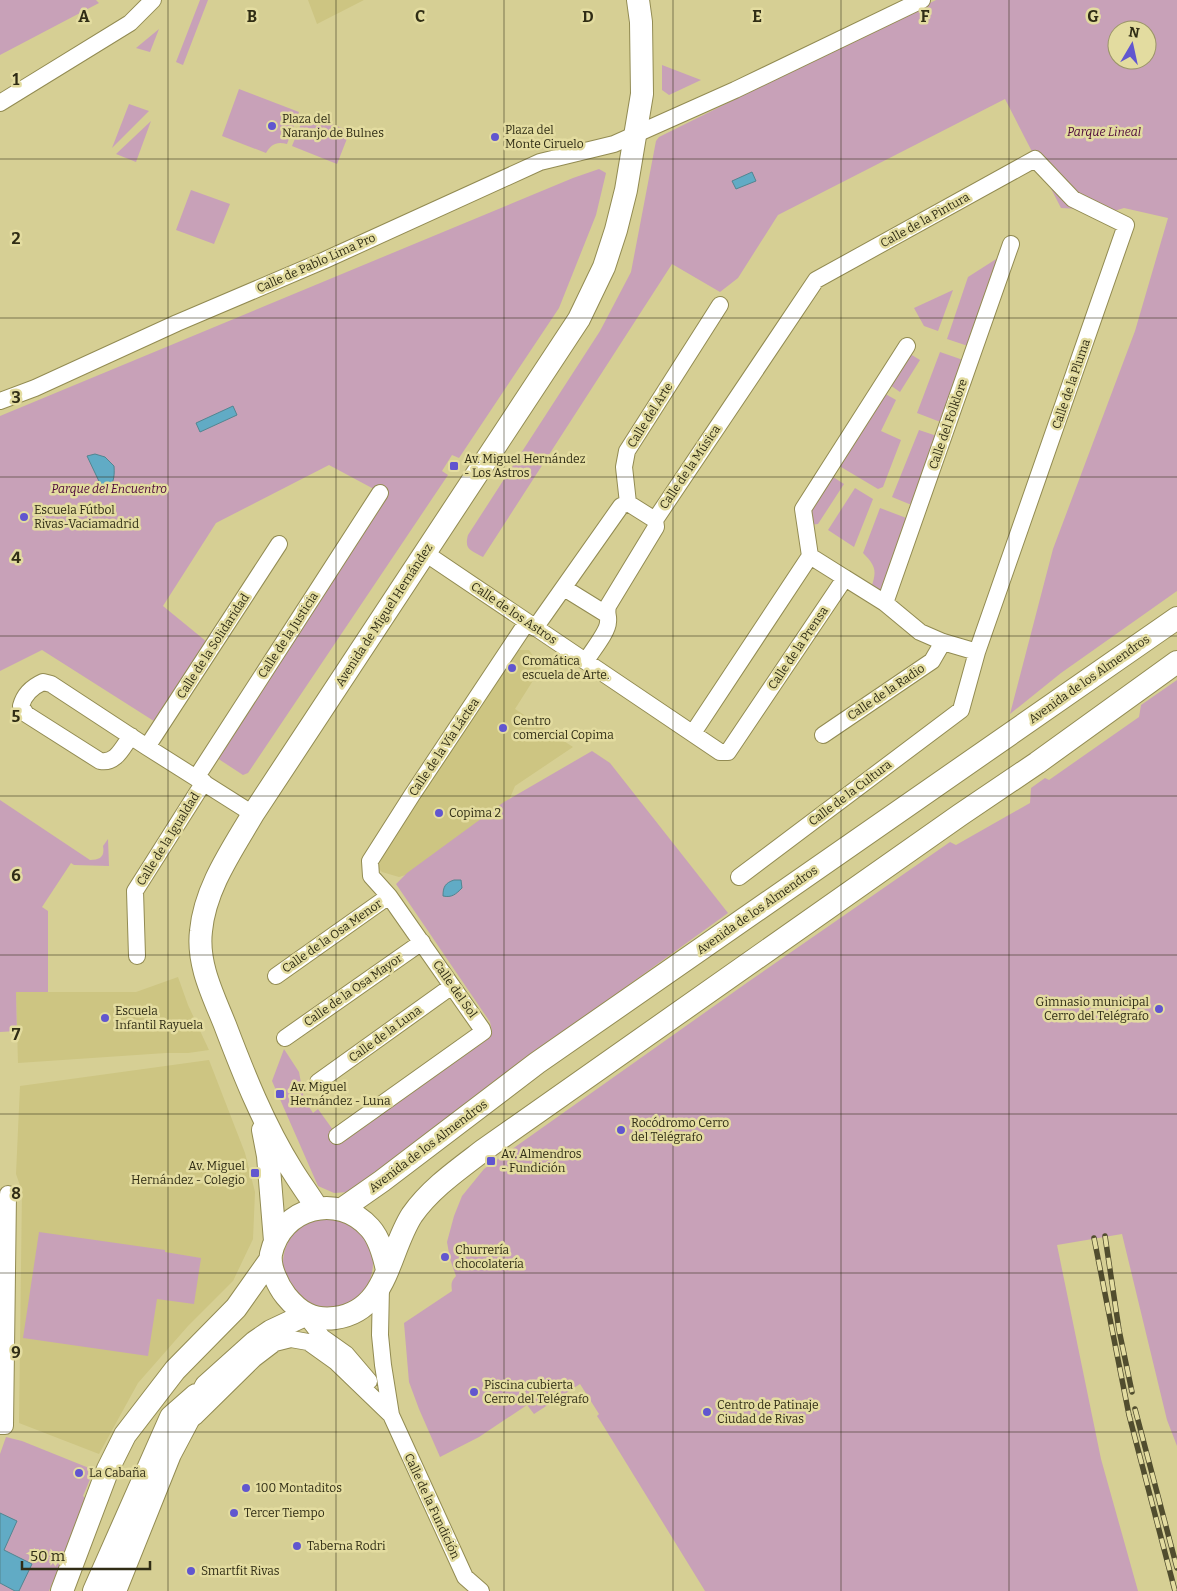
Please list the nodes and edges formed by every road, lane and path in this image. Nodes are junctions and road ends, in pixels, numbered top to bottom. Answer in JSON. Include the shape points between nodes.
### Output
{"nodes":[{"id":1,"x":153,"y":0,"type":"edge"},
{"id":2,"x":638,"y":0,"type":"edge"},
{"id":3,"x":922,"y":0,"type":"edge"},
{"id":4,"x":0,"y":103,"type":"edge"},
{"id":5,"x":634,"y":135,"type":"junction"},
{"id":6,"x":1034,"y":159,"type":"joint"},
{"id":7,"x":1011,"y":244,"type":"dead end"},
{"id":8,"x":816,"y":280,"type":"joint"},
{"id":9,"x":720,"y":305,"type":"dead end"},
{"id":10,"x":906,"y":346,"type":"dead end"},
{"id":11,"x":0,"y":401,"type":"edge"},
{"id":12,"x":380,"y":493,"type":"dead end"},
{"id":13,"x":628,"y":503,"type":"junction"},
{"id":14,"x":655,"y":520,"type":"junction"},
{"id":15,"x":279,"y":544,"type":"dead end"},
{"id":16,"x":425,"y":553,"type":"junction"},
{"id":17,"x":810,"y":556,"type":"junction"},
{"id":18,"x":845,"y":578,"type":"junction"},
{"id":19,"x":564,"y":588,"type":"junction"},
{"id":20,"x":885,"y":603,"type":"junction"},
{"id":21,"x":606,"y":614,"type":"junction"},
{"id":22,"x":1177,"y":618,"type":"edge"},
{"id":23,"x":531,"y":625,"type":"junction"},
{"id":24,"x":942,"y":642,"type":"junction"},
{"id":25,"x":977,"y":652,"type":"junction"},
{"id":26,"x":586,"y":661,"type":"junction"},
{"id":27,"x":1177,"y":662,"type":"edge"},
{"id":28,"x":693,"y":733,"type":"junction"},
{"id":29,"x":823,"y":735,"type":"dead end"},
{"id":30,"x":131,"y":736,"type":"junction"},
{"id":31,"x":147,"y":747,"type":"junction"},
{"id":32,"x":728,"y":752,"type":"joint"},
{"id":33,"x":200,"y":780,"type":"junction"},
{"id":34,"x":253,"y":814,"type":"junction"},
{"id":35,"x":371,"y":876,"type":"joint"},
{"id":36,"x":739,"y":877,"type":"dead end"},
{"id":37,"x":389,"y":896,"type":"junction"},
{"id":38,"x":422,"y":942,"type":"junction"},
{"id":39,"x":137,"y":956,"type":"dead end"},
{"id":40,"x":276,"y":976,"type":"dead end"},
{"id":41,"x":452,"y":986,"type":"junction"},
{"id":42,"x":285,"y":1038,"type":"dead end"},
{"id":43,"x":318,"y":1082,"type":"dead end"},
{"id":44,"x":257,"y":1102,"type":"junction"},
{"id":45,"x":337,"y":1136,"type":"dead end"},
{"id":46,"x":8,"y":1194,"type":"dead end"},
{"id":47,"x":318,"y":1208,"type":"junction"},
{"id":48,"x":342,"y":1209,"type":"junction"},
{"id":49,"x":273,"y":1250,"type":"junction"},
{"id":50,"x":384,"y":1278,"type":"junction"},
{"id":51,"x":306,"y":1315,"type":"junction"},
{"id":52,"x":206,"y":1386,"type":"junction"},
{"id":53,"x":374,"y":1398,"type":"junction"},
{"id":54,"x":145,"y":1409,"type":"junction"},
{"id":55,"x":390,"y":1415,"type":"junction"},
{"id":56,"x":2,"y":1426,"type":"edge"},
{"id":57,"x":184,"y":1428,"type":"junction"},
{"id":58,"x":62,"y":1591,"type":"edge"},
{"id":59,"x":74,"y":1591,"type":"edge"},
{"id":60,"x":94,"y":1591,"type":"edge"},
{"id":61,"x":114,"y":1591,"type":"edge"},
{"id":62,"x":481,"y":1591,"type":"edge"}],
"edges":[{"from":1,"to":4,"type":"street","via":[[130,23]]},
{"from":2,"to":5,"type":"main road","name":"Avenida de Miguel Hernández","via":[[642,94]]},
{"from":3,"to":5,"type":"street","name":"Calle de Pablo Lima Pro"},
{"from":5,"to":11,"type":"street","name":"Calle de Pablo Lima Pro","via":[[601,148],[540,162],[326,260]]},
{"from":5,"to":16,"type":"main road","name":"Avenida de Miguel Hernández","via":[[616,230],[604,267],[579,319]]},
{"from":6,"to":8,"type":"street","name":"Calle de la Pintura"},
{"from":6,"to":25,"type":"street","name":"Calle de la Pluma","via":[[1073,199],[1126,225]]},
{"from":7,"to":20,"type":"street","name":"Calle del Folklore"},
{"from":8,"to":14,"type":"street","name":"Calle de la Música"},
{"from":9,"to":13,"type":"street","name":"Calle del Arte","via":[[627,451],[624,467]]},
{"from":10,"to":17,"type":"street","via":[[803,509]]},
{"from":12,"to":33,"type":"street","name":"Calle de la Justicia"},
{"from":13,"to":14,"type":"street"},
{"from":13,"to":19,"type":"street","via":[[620,506]]},
{"from":14,"to":21,"type":"street","name":"Calle de la Música","via":[[656,528]]},
{"from":15,"to":31,"type":"street","name":"Calle de la Solidaridad"},
{"from":16,"to":23,"type":"street","name":"Calle de los Astros"},
{"from":16,"to":34,"type":"main road","name":"Avenida de Miguel Hernández"},
{"from":17,"to":18,"type":"street"},
{"from":17,"to":28,"type":"street"},
{"from":18,"to":20,"type":"street"},
{"from":18,"to":32,"type":"street","name":"Calle de la Prensa"},
{"from":19,"to":21,"type":"street"},
{"from":19,"to":23,"type":"street"},
{"from":20,"to":24,"type":"street","via":[[920,632]]},
{"from":21,"to":26,"type":"street","name":"Calle de la Música","via":[[609,620],[607,627]]},
{"from":22,"to":48,"type":"main road","name":"Avenida de los Almendros","via":[[537,1063]]},
{"from":23,"to":26,"type":"street","name":"Calle de los Astros"},
{"from":23,"to":35,"type":"street","name":"Calle de la Vía Láctea","via":[[412,795],[370,861]]},
{"from":24,"to":25,"type":"street"},
{"from":24,"to":29,"type":"street","name":"Calle de la Radio","via":[[932,661]]},
{"from":25,"to":36,"type":"street","name":"Calle de la Cultura","via":[[961,710]]},
{"from":26,"to":28,"type":"street","name":"Calle de los Astros"},
{"from":27,"to":50,"type":"main road","via":[[444,1180],[403,1230]]},
{"from":28,"to":32,"type":"street","name":"Calle de los Astros","via":[[720,752]]},
{"from":30,"to":30,"type":"street","via":[[51,684],[42,682],[23,698],[21,706],[26,714],[100,761],[113,760]]},
{"from":30,"to":31,"type":"street"},
{"from":31,"to":33,"type":"street"},
{"from":33,"to":34,"type":"street"},
{"from":33,"to":39,"type":"street","name":"Calle de la Igualdad","via":[[135,891]]},
{"from":34,"to":44,"type":"main road","name":"Avenida de Miguel Hernández","via":[[218,876],[200,932],[201,957],[207,979]]},
{"from":35,"to":37,"type":"street","name":"Calle del Sol"},
{"from":37,"to":38,"type":"street","name":"Calle del Sol"},
{"from":37,"to":40,"type":"street","name":"Calle de la Osa Menor"},
{"from":38,"to":41,"type":"street","name":"Calle del Sol"},
{"from":38,"to":42,"type":"street","name":"Calle de la Osa Mayor"},
{"from":41,"to":43,"type":"street","name":"Calle de la Luna"},
{"from":41,"to":45,"type":"street","name":"Calle del Sol","via":[[482,1028],[481,1035]]},
{"from":44,"to":47,"type":"main road","name":"Avenida de Miguel Hernández","via":[[292,1169]]},
{"from":44,"to":49,"type":"main road","name":"Avenida de Miguel Hernández","via":[[268,1156]]},
{"from":46,"to":56,"type":"street"},
{"from":47,"to":48,"type":"main road"},
{"from":47,"to":49,"type":"main road","via":[[292,1219]]},
{"from":48,"to":50,"type":"main road","via":[[359,1217],[372,1229],[380,1245]]},
{"from":49,"to":51,"type":"main road","via":[[276,1277],[284,1293]]},
{"from":49,"to":54,"type":"main road","via":[[236,1308],[175,1370]]},
{"from":50,"to":51,"type":"main road","via":[[366,1305],[352,1313],[329,1319]]},
{"from":50,"to":55,"type":"street","name":"Calle de la Fundición","via":[[381,1345]]},
{"from":51,"to":52,"type":"main road","via":[[255,1342]]},
{"from":51,"to":53,"type":"street","name":"Calle de la Fundición","via":[[322,1337],[346,1354],[368,1379]]},
{"from":52,"to":57,"type":"main road"},
{"from":52,"to":60,"type":"main road","via":[[171,1418]]},
{"from":53,"to":55,"type":"street","name":"Calle de la Fundición"},
{"from":53,"to":57,"type":"street","name":"Calle de la Fundición","via":[[336,1362],[308,1342],[291,1339],[275,1343],[254,1359]]},
{"from":54,"to":58,"type":"main road","via":[[125,1435],[108,1469]]},
{"from":54,"to":59,"type":"main road"},
{"from":55,"to":62,"type":"street","name":"Calle de la Fundición","via":[[464,1577]]},
{"from":57,"to":61,"type":"main road","via":[[170,1454]]}]}
